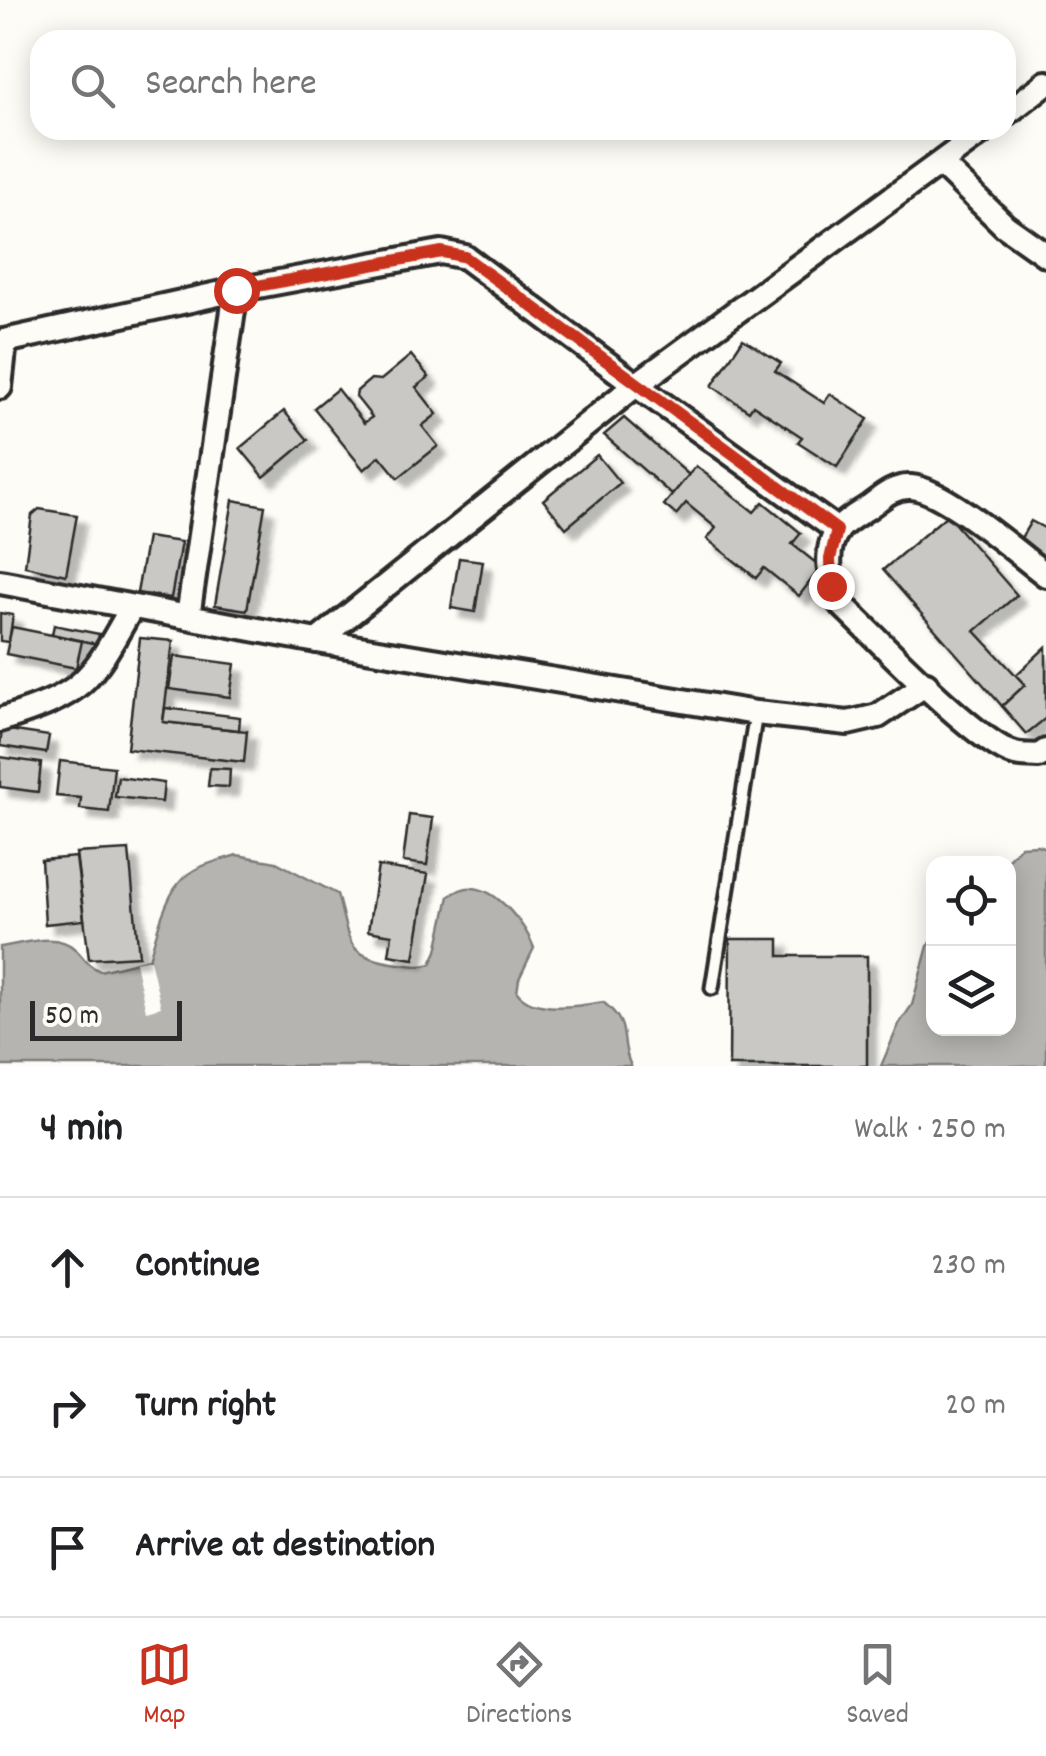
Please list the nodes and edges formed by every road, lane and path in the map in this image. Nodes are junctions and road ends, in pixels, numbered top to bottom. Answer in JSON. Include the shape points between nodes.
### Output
{"nodes":[{"id":1,"x":1046,"y":83,"type":"edge"},
{"id":2,"x":1016,"y":106,"type":"edge"},
{"id":3,"x":972,"y":140,"type":"edge"},
{"id":4,"x":940,"y":164,"type":"junction"},
{"id":5,"x":1046,"y":256,"type":"edge"},
{"id":6,"x":236,"y":290,"type":"junction"},
{"id":7,"x":3,"y":342,"type":"edge"},
{"id":8,"x":636,"y":385,"type":"junction"},
{"id":9,"x":0,"y":387,"type":"edge"},
{"id":10,"x":837,"y":530,"type":"junction"},
{"id":11,"x":1046,"y":575,"type":"edge"},
{"id":12,"x":0,"y":582,"type":"edge"},
{"id":13,"x":132,"y":607,"type":"junction"},
{"id":14,"x":188,"y":618,"type":"junction"},
{"id":15,"x":316,"y":641,"type":"junction"},
{"id":16,"x":926,"y":684,"type":"junction"},
{"id":17,"x":756,"y":713,"type":"junction"},
{"id":18,"x":0,"y":720,"type":"edge"},
{"id":19,"x":1046,"y":750,"type":"edge"},
{"id":20,"x":712,"y":988,"type":"dead end"}],
"edges":[{"from":1,"to":2,"type":"street"},
{"from":3,"to":4,"type":"street"},
{"from":4,"to":5,"type":"street"},
{"from":4,"to":8,"type":"street"},
{"from":6,"to":7,"type":"street"},
{"from":6,"to":8,"type":"street","via":[[442,252],[465,257]]},
{"from":6,"to":14,"type":"street"},
{"from":7,"to":9,"type":"street"},
{"from":8,"to":10,"type":"street"},
{"from":8,"to":15,"type":"street"},
{"from":10,"to":11,"type":"street","via":[[889,491],[910,486],[966,514]]},
{"from":10,"to":16,"type":"street","via":[[831,586],[840,602]]},
{"from":12,"to":13,"type":"street"},
{"from":13,"to":14,"type":"street"},
{"from":13,"to":18,"type":"street","via":[[82,686]]},
{"from":14,"to":15,"type":"street"},
{"from":15,"to":17,"type":"street"},
{"from":16,"to":17,"type":"street","via":[[862,721]]},
{"from":16,"to":19,"type":"street","via":[[1014,754]]},
{"from":17,"to":20,"type":"lane"}]}
